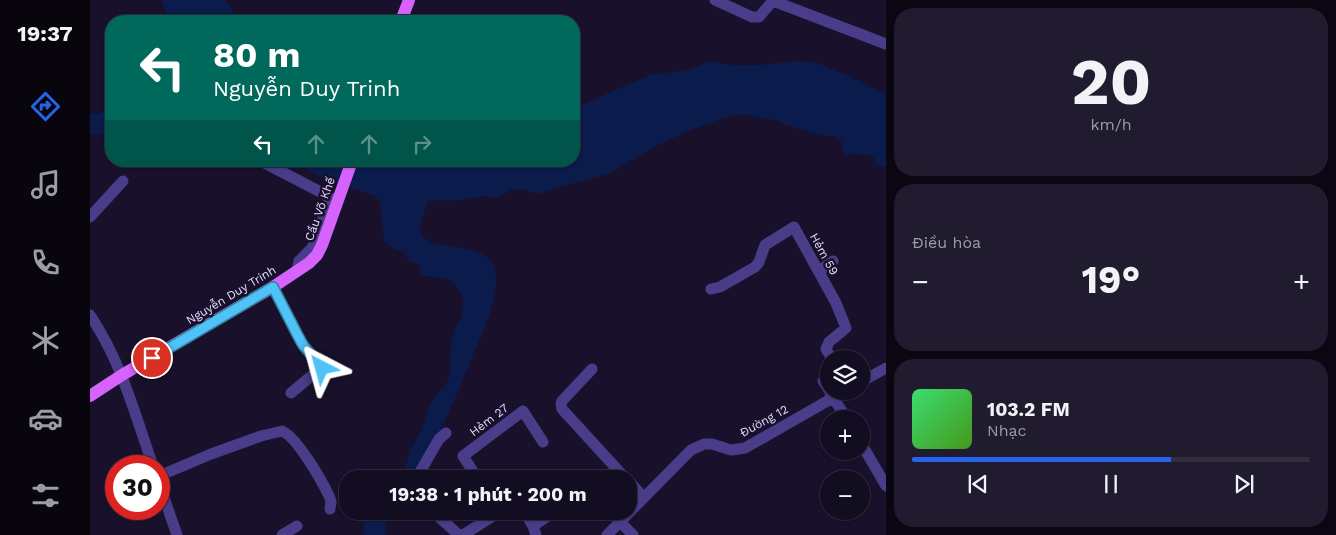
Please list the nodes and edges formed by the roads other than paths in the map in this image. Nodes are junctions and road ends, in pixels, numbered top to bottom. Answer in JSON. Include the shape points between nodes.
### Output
{"nodes":[{"id":1,"x":409,"y":0,"type":"edge"},
{"id":2,"x":715,"y":0,"type":"edge"},
{"id":3,"x":777,"y":1,"type":"edge"},
{"id":4,"x":403,"y":15,"type":"edge"},
{"id":5,"x":886,"y":44,"type":"edge"},
{"id":6,"x":273,"y":167,"type":"edge"},
{"id":7,"x":350,"y":167,"type":"edge"},
{"id":8,"x":123,"y":181,"type":"dead end"},
{"id":9,"x":90,"y":217,"type":"edge"},
{"id":10,"x":833,"y":261,"type":"dead end"},
{"id":11,"x":309,"y":263,"type":"joint"},
{"id":12,"x":297,"y":271,"type":"junction"},
{"id":13,"x":819,"y":271,"type":"junction"},
{"id":14,"x":273,"y":287,"type":"junction"},
{"id":15,"x":711,"y":289,"type":"dead end"},
{"id":16,"x":90,"y":315,"type":"edge"},
{"id":17,"x":827,"y":350,"type":"edge"},
{"id":18,"x":886,"y":368,"type":"edge"},
{"id":19,"x":592,"y":369,"type":"dead end"},
{"id":20,"x":122,"y":375,"type":"junction"},
{"id":21,"x":870,"y":377,"type":"edge"},
{"id":22,"x":291,"y":393,"type":"dead end"},
{"id":23,"x":90,"y":396,"type":"edge"},
{"id":24,"x":820,"y":400,"type":"edge"},
{"id":25,"x":446,"y":433,"type":"dead end"},
{"id":26,"x":543,"y":442,"type":"dead end"},
{"id":27,"x":149,"y":455,"type":"edge"},
{"id":28,"x":870,"y":458,"type":"edge"},
{"id":29,"x":421,"y":470,"type":"edge"},
{"id":30,"x":472,"y":470,"type":"edge"},
{"id":31,"x":619,"y":470,"type":"edge"},
{"id":32,"x":170,"y":471,"type":"edge"},
{"id":33,"x":886,"y":486,"type":"edge"},
{"id":34,"x":637,"y":490,"type":"edge"},
{"id":35,"x":644,"y":498,"type":"junction"},
{"id":36,"x":330,"y":509,"type":"dead end"},
{"id":37,"x":170,"y":515,"type":"edge"},
{"id":38,"x":442,"y":520,"type":"edge"},
{"id":39,"x":487,"y":520,"type":"edge"},
{"id":40,"x":546,"y":520,"type":"edge"},
{"id":41,"x":620,"y":522,"type":"junction"},
{"id":42,"x":297,"y":526,"type":"dead end"},
{"id":43,"x":534,"y":531,"type":"edge"},
{"id":44,"x":177,"y":535,"type":"edge"},
{"id":45,"x":282,"y":535,"type":"edge"},
{"id":46,"x":458,"y":535,"type":"edge"},
{"id":47,"x":464,"y":535,"type":"edge"},
{"id":48,"x":607,"y":535,"type":"edge"},
{"id":49,"x":633,"y":535,"type":"edge"}],
"edges":[{"from":1,"to":4,"type":"main road"},
{"from":2,"to":3,"type":"street","via":[[752,17],[759,17]]},
{"from":3,"to":5,"type":"street"},
{"from":6,"to":12,"type":"street","via":[[330,196],[312,248],[300,261]]},
{"from":7,"to":11,"type":"main road","name":"Cầu Võ Khế","via":[[322,245]]},
{"from":8,"to":9,"type":"street"},
{"from":10,"to":13,"type":"street"},
{"from":11,"to":12,"type":"main road","name":"Nguyễn Duy Trinh"},
{"from":12,"to":14,"type":"main road","name":"Nguyễn Duy Trinh"},
{"from":13,"to":15,"type":"street","name":"Hẻm 59","via":[[794,227],[765,245],[755,267]]},
{"from":13,"to":17,"type":"street","name":"Hẻm 59","via":[[846,328],[829,342]]},
{"from":14,"to":20,"type":"main road","name":"Nguyễn Duy Trinh"},
{"from":14,"to":22,"type":"street","via":[[303,345],[322,368]]},
{"from":16,"to":20,"type":"street"},
{"from":18,"to":21,"type":"street"},
{"from":19,"to":31,"type":"street","via":[[562,401],[562,409]]},
{"from":20,"to":23,"type":"main road","name":"Nguyễn Duy Trinh"},
{"from":20,"to":27,"type":"street"},
{"from":24,"to":35,"type":"street","name":"Đường 12","via":[[745,448],[732,450],[704,444],[691,450]]},
{"from":25,"to":29,"type":"street","via":[[438,439]]},
{"from":26,"to":30,"type":"street","name":"Hẻm 27","via":[[523,411],[463,456]]},
{"from":28,"to":33,"type":"street"},
{"from":32,"to":36,"type":"street","via":[[282,431],[291,437],[311,464],[329,496]]},
{"from":34,"to":35,"type":"street"},
{"from":35,"to":41,"type":"street","name":"Đường 12"},
{"from":37,"to":44,"type":"street"},
{"from":38,"to":46,"type":"street"},
{"from":39,"to":47,"type":"street"},
{"from":40,"to":43,"type":"street"},
{"from":41,"to":48,"type":"street","name":"Đường 12"},
{"from":41,"to":49,"type":"street"},
{"from":42,"to":45,"type":"street"}]}
